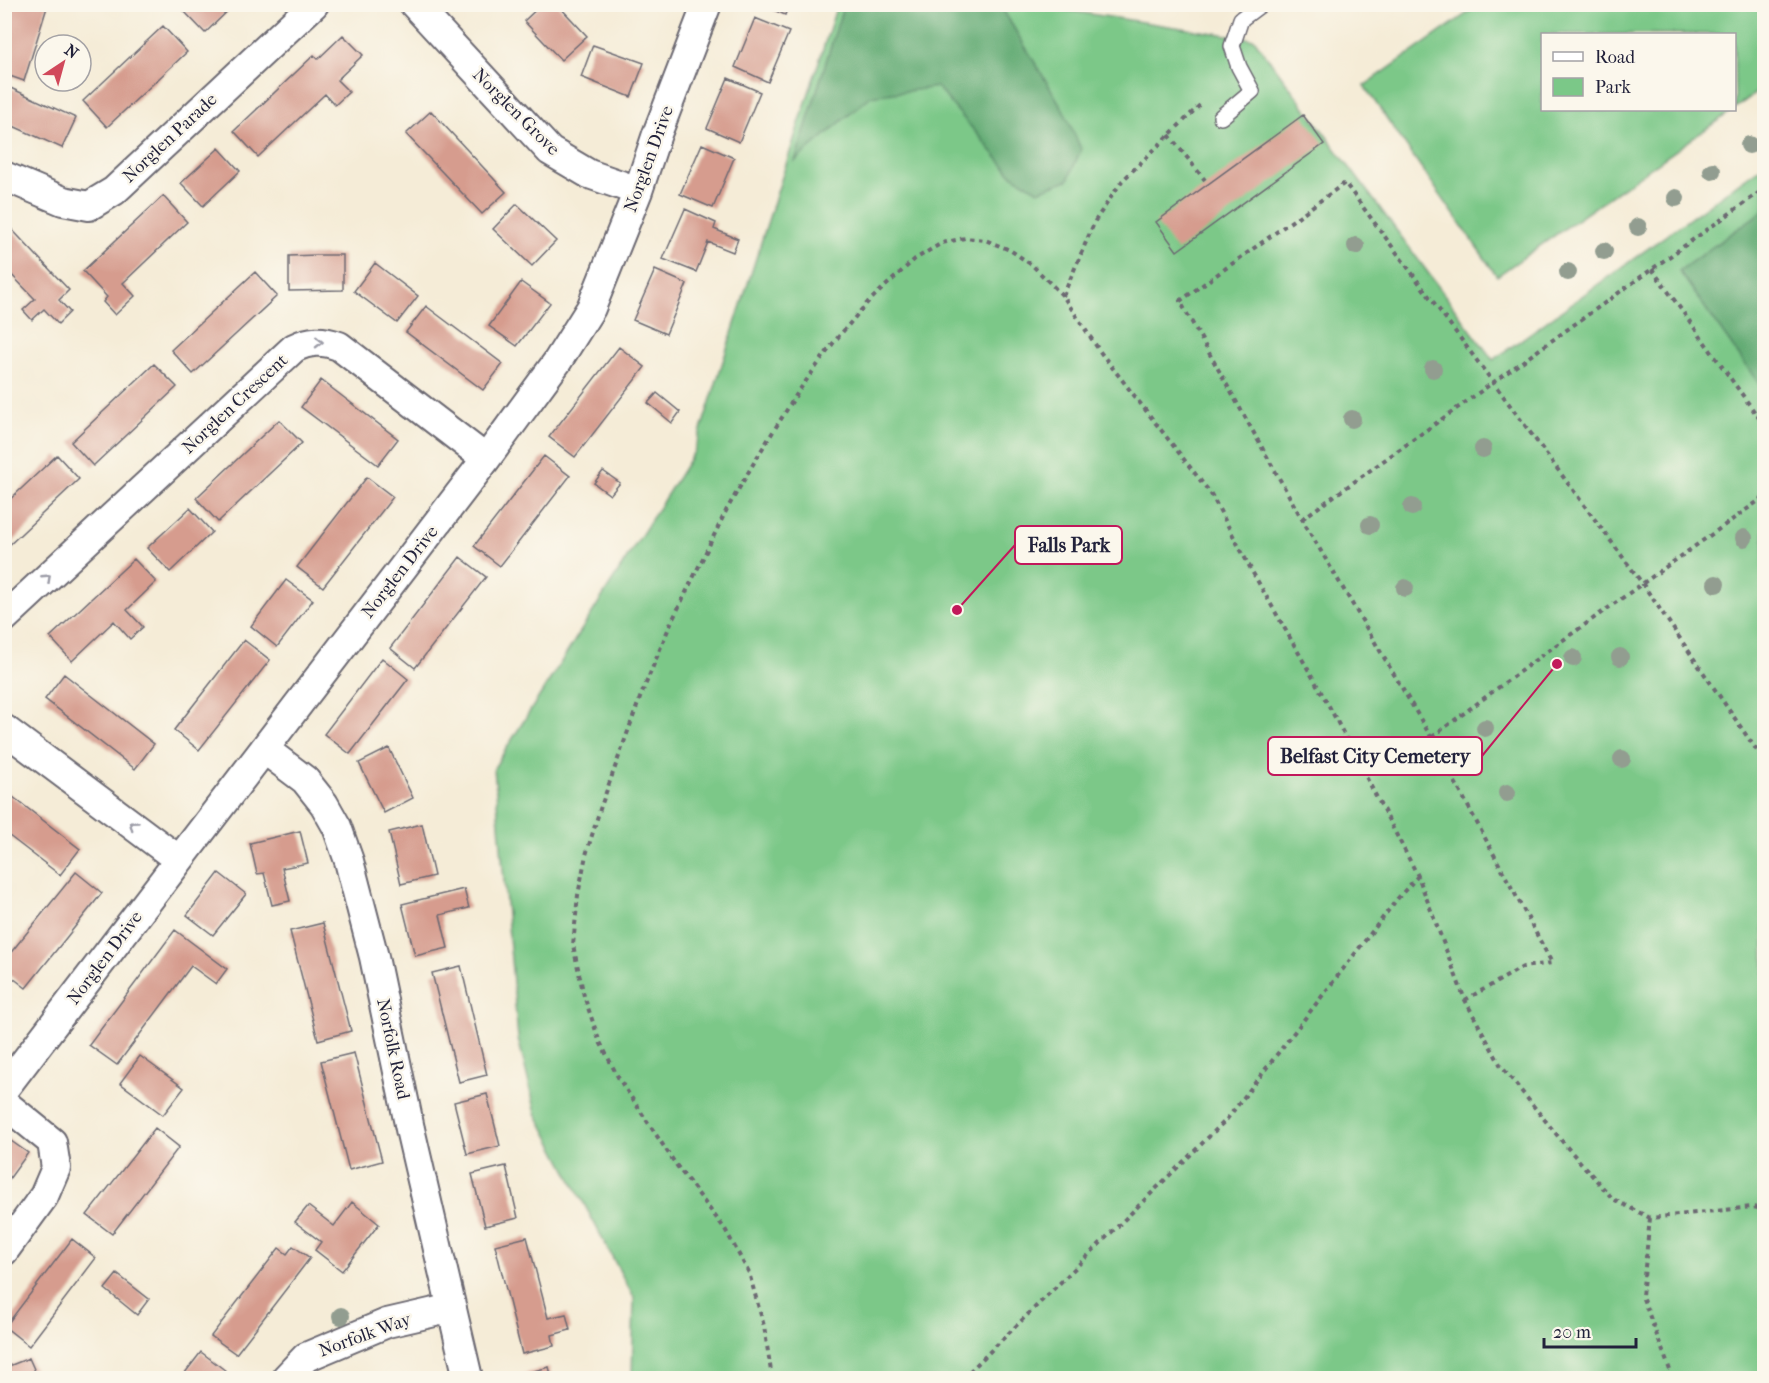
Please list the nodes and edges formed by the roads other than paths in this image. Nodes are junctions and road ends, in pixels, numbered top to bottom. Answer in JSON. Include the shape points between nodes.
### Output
{"nodes":[{"id":1,"x":314,"y":4,"type":"edge"},
{"id":2,"x":414,"y":4,"type":"edge"},
{"id":3,"x":707,"y":4,"type":"edge"},
{"id":4,"x":1261,"y":4,"type":"edge"},
{"id":5,"x":1221,"y":117,"type":"dead end"},
{"id":6,"x":4,"y":176,"type":"edge"},
{"id":7,"x":638,"y":191,"type":"junction"},
{"id":8,"x":486,"y":459,"type":"junction"},
{"id":9,"x":4,"y":618,"type":"edge"},
{"id":10,"x":4,"y":729,"type":"edge"},
{"id":11,"x":264,"y":749,"type":"junction"},
{"id":12,"x":179,"y":860,"type":"junction"},
{"id":13,"x":4,"y":1089,"type":"edge"},
{"id":14,"x":4,"y":1103,"type":"edge"},
{"id":15,"x":4,"y":1251,"type":"edge"},
{"id":16,"x":452,"y":1308,"type":"junction"},
{"id":17,"x":286,"y":1378,"type":"edge"},
{"id":18,"x":468,"y":1378,"type":"edge"}],
"edges":[{"from":1,"to":6,"type":"street","name":"Norglen Parade","via":[[114,191],[89,206],[63,201]]},
{"from":2,"to":7,"type":"street","name":"Norglen Grove","via":[[550,151],[589,174]]},
{"from":3,"to":7,"type":"street","name":"Norglen Drive"},
{"from":4,"to":5,"type":"lane","via":[[1241,19],[1232,46],[1252,91]]},
{"from":7,"to":8,"type":"street","name":"Norglen Drive","via":[[591,308]]},
{"from":9,"to":8,"type":"street","name":"Norglen Crescent","one_way":true,"via":[[304,343],[326,342],[346,351]]},
{"from":8,"to":11,"type":"street","name":"Norglen Drive"},
{"from":12,"to":10,"type":"street","one_way":true},
{"from":11,"to":12,"type":"street","name":"Norglen Drive"},
{"from":11,"to":16,"type":"street","name":"Norfolk Road","via":[[305,780],[324,804],[349,861],[375,957]]},
{"from":12,"to":13,"type":"street","name":"Norglen Drive"},
{"from":14,"to":15,"type":"street","via":[[52,1142],[56,1168],[44,1196]]},
{"from":16,"to":17,"type":"street","name":"Norfolk Way","via":[[387,1323],[306,1357]]},
{"from":16,"to":18,"type":"street","name":"Norfolk Road"}]}
